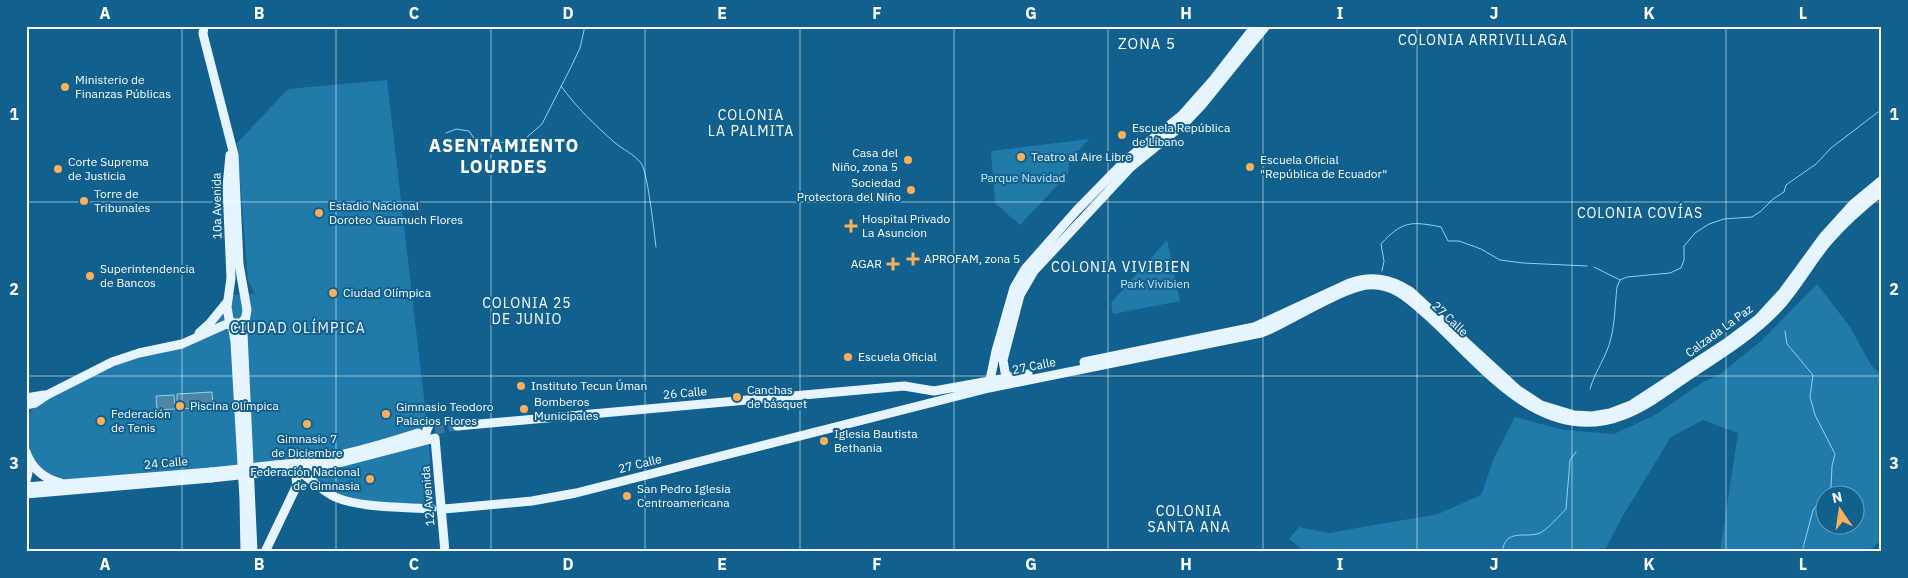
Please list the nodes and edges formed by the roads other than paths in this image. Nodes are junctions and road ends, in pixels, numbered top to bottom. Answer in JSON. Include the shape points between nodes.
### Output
{"nodes":[{"id":1,"x":199,"y":26,"type":"edge"},
{"id":2,"x":204,"y":26,"type":"edge"},
{"id":3,"x":1255,"y":26,"type":"edge"},
{"id":4,"x":1266,"y":26,"type":"edge"},
{"id":5,"x":1882,"y":180,"type":"edge"},
{"id":6,"x":1882,"y":190,"type":"edge"},
{"id":7,"x":244,"y":298,"type":"junction"},
{"id":8,"x":228,"y":300,"type":"junction"},
{"id":9,"x":1289,"y":312,"type":"junction"},
{"id":10,"x":245,"y":319,"type":"junction"},
{"id":11,"x":232,"y":322,"type":"junction"},
{"id":12,"x":1254,"y":327,"type":"junction"},
{"id":13,"x":215,"y":329,"type":"junction"},
{"id":14,"x":1265,"y":332,"type":"junction"},
{"id":15,"x":235,"y":342,"type":"junction"},
{"id":16,"x":1215,"y":343,"type":"junction"},
{"id":17,"x":182,"y":344,"type":"junction"},
{"id":18,"x":1008,"y":377,"type":"junction"},
{"id":19,"x":1017,"y":382,"type":"junction"},
{"id":20,"x":989,"y":385,"type":"junction"},
{"id":21,"x":915,"y":388,"type":"joint"},
{"id":22,"x":29,"y":402,"type":"edge"},
{"id":23,"x":26,"y":413,"type":"edge"},
{"id":24,"x":1581,"y":419,"type":"junction"},
{"id":25,"x":429,"y":426,"type":"tunnel mouth"},
{"id":26,"x":457,"y":426,"type":"tunnel mouth"},
{"id":27,"x":418,"y":433,"type":"tunnel mouth"},
{"id":28,"x":432,"y":439,"type":"junction"},
{"id":29,"x":245,"y":440,"type":"junction"},
{"id":30,"x":26,"y":452,"type":"edge"},
{"id":31,"x":308,"y":462,"type":"junction"},
{"id":32,"x":26,"y":464,"type":"edge"},
{"id":33,"x":276,"y":468,"type":"junction"},
{"id":34,"x":296,"y":470,"type":"junction"},
{"id":35,"x":211,"y":475,"type":"junction"},
{"id":36,"x":26,"y":481,"type":"edge"},
{"id":37,"x":66,"y":484,"type":"junction"},
{"id":38,"x":26,"y":487,"type":"edge"},
{"id":39,"x":26,"y":494,"type":"edge"},
{"id":40,"x":329,"y":503,"type":"dead end"},
{"id":41,"x":358,"y":503,"type":"junction"},
{"id":42,"x":432,"y":509,"type":"dead end"},
{"id":43,"x":444,"y":509,"type":"dead end"},
{"id":44,"x":251,"y":551,"type":"edge"},
{"id":45,"x":265,"y":552,"type":"edge"},
{"id":46,"x":440,"y":552,"type":"edge"},
{"id":47,"x":446,"y":552,"type":"edge"}],
"edges":[{"from":1,"to":8,"type":"main road","name":"10a Avenida","via":[[230,149],[227,187],[231,278]]},
{"from":2,"to":7,"type":"main road","name":"10a Avenida","via":[[203,34],[234,155],[238,253]]},
{"from":3,"to":20,"type":"main road","via":[[1198,98],[1125,161],[1025,269],[1014,288]]},
{"from":4,"to":18,"type":"main road","via":[[1218,88],[1185,123],[1131,167],[1030,276],[1020,295],[1003,360]]},
{"from":5,"to":24,"type":"main road","name":"Calzada La Paz","via":[[1853,204],[1824,236],[1783,292],[1758,319],[1631,405]]},
{"from":6,"to":24,"type":"main road","name":"Calzada La Paz","via":[[1829,241],[1764,323],[1644,405],[1614,418]]},
{"from":7,"to":8,"type":"main road","via":[[237,295]]},
{"from":7,"to":10,"type":"main road"},
{"from":8,"to":11,"type":"main road","via":[[227,310]]},
{"from":8,"to":17,"type":"main road","via":[[210,323]]},
{"from":9,"to":12,"type":"main road","name":"27 Calle"},
{"from":9,"to":14,"type":"main road","via":[[1288,318]]},
{"from":9,"to":24,"type":"main road","name":"27 Calle","via":[[1359,280],[1390,280],[1415,295],[1528,397],[1555,411]]},
{"from":10,"to":11,"type":"main road","via":[[241,323]]},
{"from":10,"to":29,"type":"main road"},
{"from":11,"to":13,"type":"main road"},
{"from":11,"to":15,"type":"main road"},
{"from":12,"to":16,"type":"main road"},
{"from":12,"to":18,"type":"main road","name":"27 Calle"},
{"from":13,"to":15,"type":"main road","via":[[226,329]]},
{"from":13,"to":17,"type":"main road"},
{"from":14,"to":16,"type":"main road","name":"27 Calle"},
{"from":14,"to":24,"type":"main road","name":"27 Calle","via":[[1349,290],[1369,285],[1390,288],[1407,297],[1527,405],[1552,417]]},
{"from":15,"to":29,"type":"main road"},
{"from":16,"to":19,"type":"main road","name":"27 Calle"},
{"from":17,"to":22,"type":"main road","via":[[126,357]]},
{"from":18,"to":19,"type":"main road"},
{"from":18,"to":20,"type":"main road","name":"27 Calle"},
{"from":19,"to":20,"type":"main road","name":"27 Calle"},
{"from":20,"to":21,"type":"main road","name":"27 Calle","via":[[934,391]]},
{"from":20,"to":43,"type":"main road","name":"27 Calle","via":[[576,493],[532,501]]},
{"from":21,"to":26,"type":"main road","name":"26 Calle","via":[[904,386]]},
{"from":22,"to":23,"type":"main road"},
{"from":25,"to":31,"type":"main road","via":[[425,435],[409,441],[342,460]]},
{"from":27,"to":31,"type":"main road","via":[[356,452]]},
{"from":28,"to":34,"type":"main road","via":[[344,462]]},
{"from":28,"to":46,"type":"main road","name":"12 Avenida"},
{"from":28,"to":47,"type":"main road","name":"12 Avenida"},
{"from":29,"to":44,"type":"main road"},
{"from":30,"to":37,"type":"main road","via":[[40,472],[53,481]]},
{"from":31,"to":33,"type":"main road","name":"24 Calle"},
{"from":32,"to":36,"type":"main road"},
{"from":33,"to":34,"type":"main road","name":"24 Calle"},
{"from":33,"to":35,"type":"main road","name":"24 Calle","bridge":true},
{"from":34,"to":41,"type":"main road","via":[[333,496]]},
{"from":34,"to":45,"type":"main road","via":[[296,485]]},
{"from":35,"to":37,"type":"main road","name":"24 Calle"},
{"from":35,"to":39,"type":"main road","name":"24 Calle"},
{"from":37,"to":38,"type":"main road","name":"24 Calle"},
{"from":40,"to":41,"type":"main road"},
{"from":41,"to":42,"type":"main road"}]}
